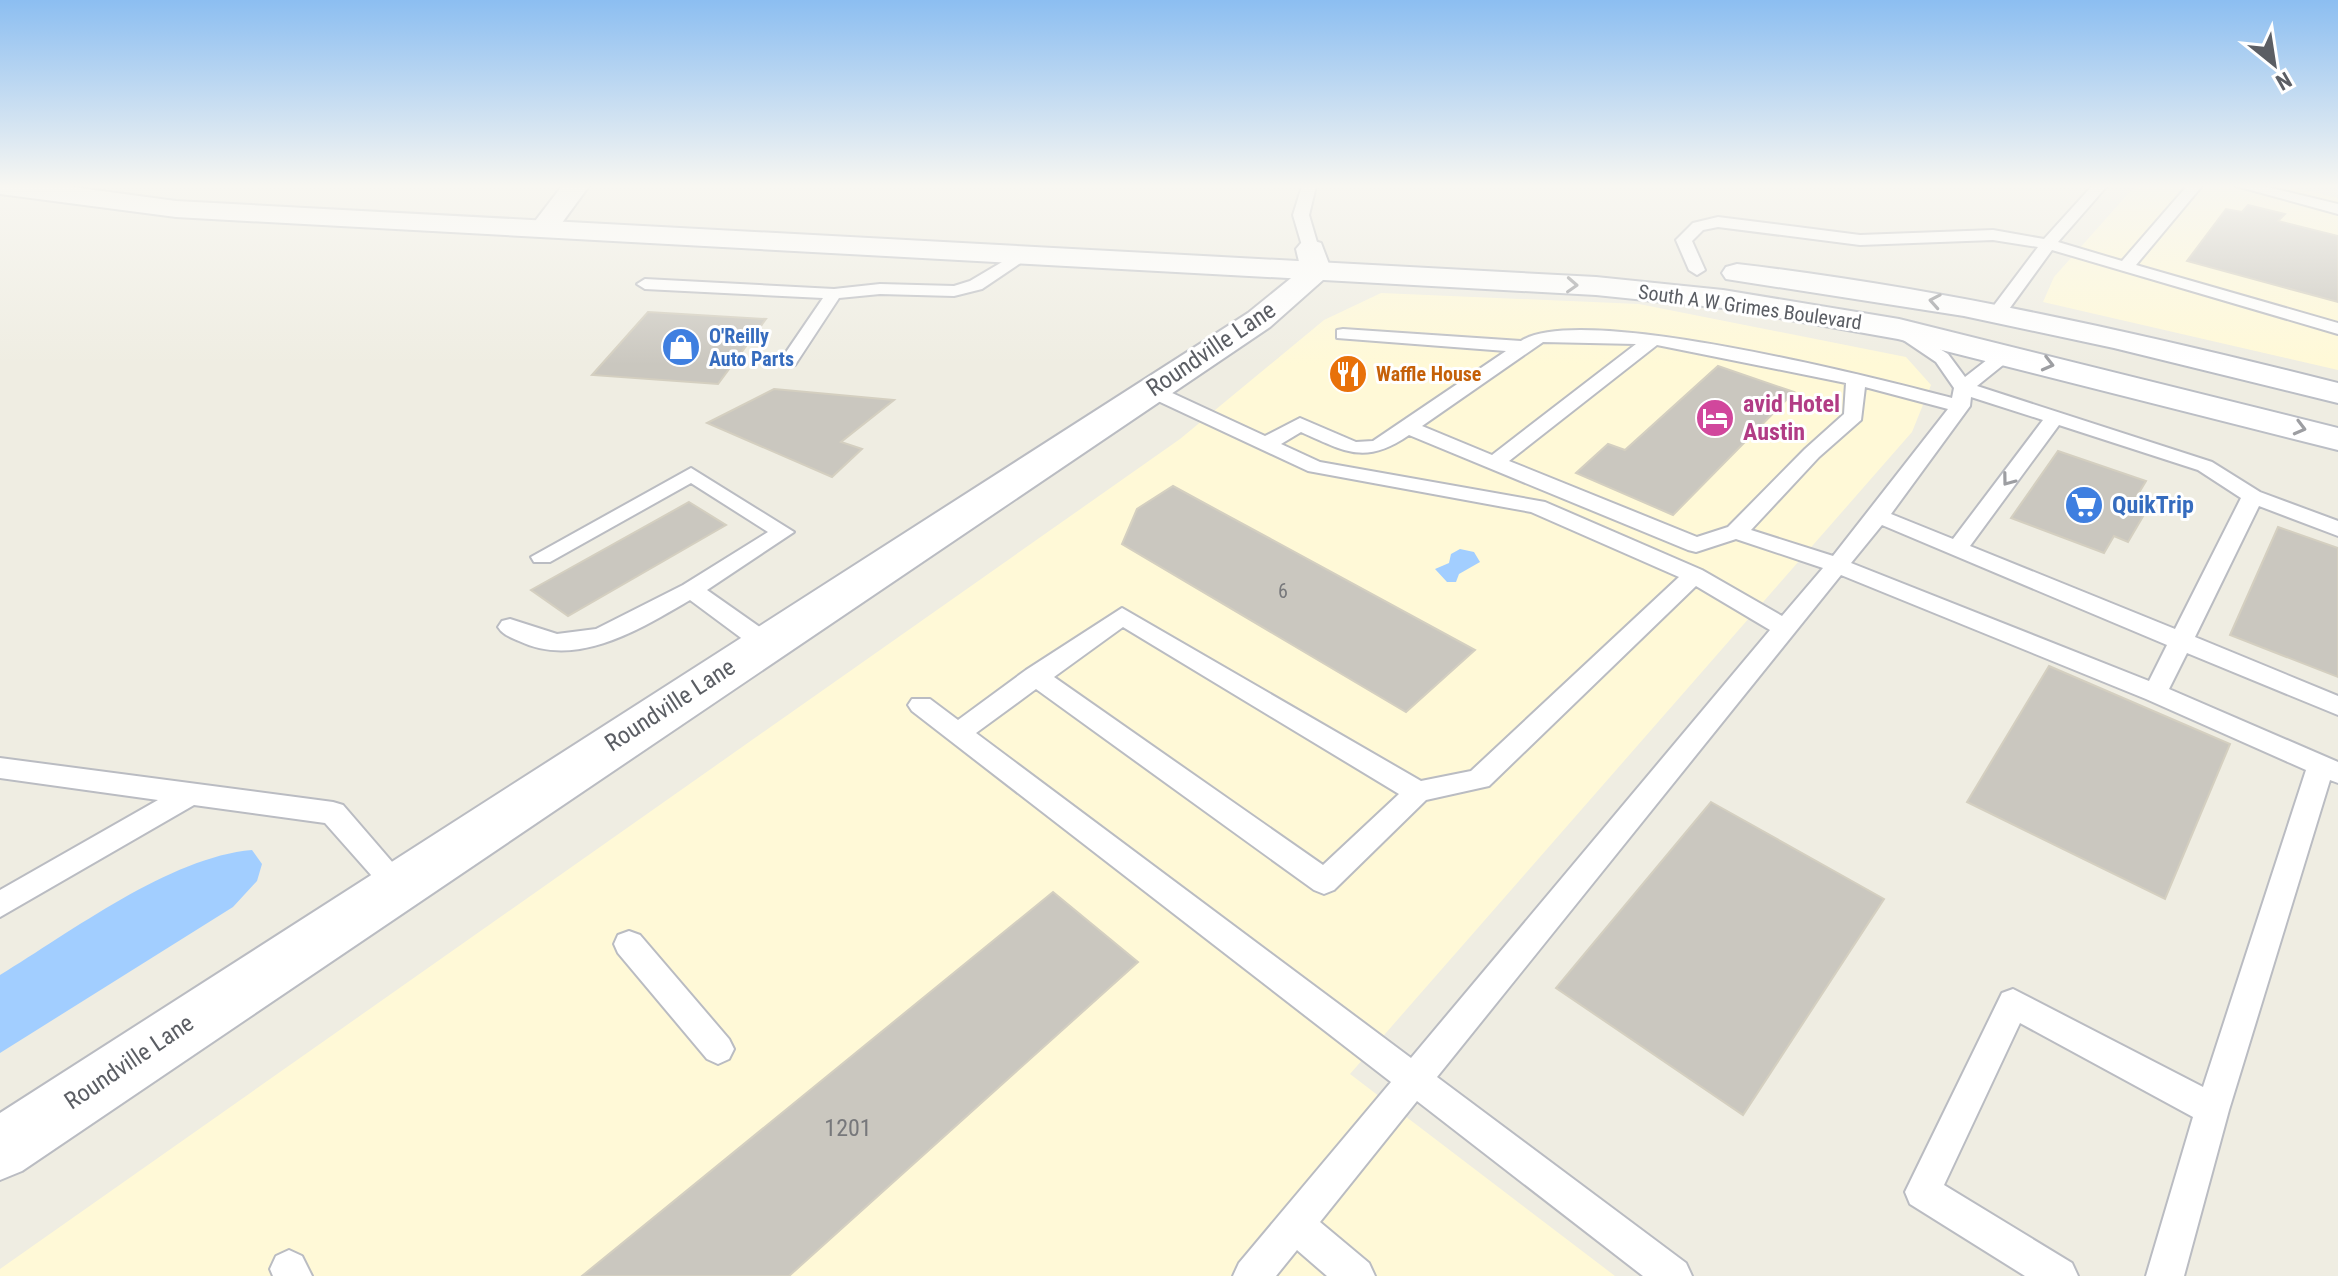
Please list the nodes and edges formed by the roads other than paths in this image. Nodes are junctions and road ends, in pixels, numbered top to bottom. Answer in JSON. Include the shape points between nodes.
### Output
{"nodes":[{"id":1,"x":914,"y":246,"type":"edge"},
{"id":2,"x":1108,"y":246,"type":"edge"},
{"id":3,"x":1310,"y":246,"type":"edge"},
{"id":4,"x":1686,"y":246,"type":"edge"},
{"id":5,"x":2047,"y":246,"type":"edge"},
{"id":6,"x":2053,"y":246,"type":"edge"},
{"id":7,"x":2144,"y":246,"type":"edge"},
{"id":8,"x":1019,"y":257,"type":"junction"},
{"id":9,"x":1314,"y":260,"type":"junction"},
{"id":10,"x":2124,"y":269,"type":"junction"},
{"id":11,"x":1697,"y":270,"type":"junction"},
{"id":12,"x":645,"y":284,"type":"dead end"},
{"id":13,"x":834,"y":294,"type":"junction"},
{"id":14,"x":1998,"y":312,"type":"junction"},
{"id":15,"x":1899,"y":329,"type":"junction"},
{"id":16,"x":2338,"y":329,"type":"edge"},
{"id":17,"x":1343,"y":334,"type":"dead end"},
{"id":18,"x":1654,"y":339,"type":"junction"},
{"id":19,"x":1524,"y":347,"type":"junction"},
{"id":20,"x":2007,"y":353,"type":"junction"},
{"id":21,"x":2184,"y":355,"type":"junction"},
{"id":22,"x":789,"y":361,"type":"dead end"},
{"id":23,"x":1856,"y":379,"type":"junction"},
{"id":24,"x":1150,"y":390,"type":"junction"},
{"id":25,"x":2338,"y":393,"type":"edge"},
{"id":26,"x":1962,"y":397,"type":"junction"},
{"id":27,"x":2055,"y":417,"type":"junction"},
{"id":28,"x":1407,"y":427,"type":"junction"},
{"id":29,"x":2338,"y":439,"type":"edge"},
{"id":30,"x":1266,"y":444,"type":"junction"},
{"id":31,"x":1494,"y":463,"type":"junction"},
{"id":32,"x":2253,"y":496,"type":"junction"},
{"id":33,"x":1878,"y":516,"type":"junction"},
{"id":34,"x":2338,"y":529,"type":"edge"},
{"id":35,"x":1736,"y":532,"type":"junction"},
{"id":36,"x":1957,"y":548,"type":"junction"},
{"id":37,"x":542,"y":557,"type":"dead end"},
{"id":38,"x":1836,"y":565,"type":"junction"},
{"id":39,"x":1694,"y":575,"type":"junction"},
{"id":40,"x":691,"y":590,"type":"junction"},
{"id":41,"x":510,"y":627,"type":"dead end"},
{"id":42,"x":1786,"y":629,"type":"junction"},
{"id":43,"x":2180,"y":641,"type":"junction"},
{"id":44,"x":765,"y":643,"type":"junction"},
{"id":45,"x":1035,"y":676,"type":"junction"},
{"id":46,"x":2155,"y":693,"type":"junction"},
{"id":47,"x":921,"y":705,"type":"dead end"},
{"id":48,"x":2338,"y":706,"type":"edge"},
{"id":49,"x":958,"y":733,"type":"junction"},
{"id":50,"x":0,"y":768,"type":"edge"},
{"id":51,"x":2330,"y":769,"type":"edge"},
{"id":52,"x":1418,"y":792,"type":"junction"},
{"id":53,"x":190,"y":794,"type":"junction"},
{"id":54,"x":397,"y":885,"type":"junction"},
{"id":55,"x":0,"y":905,"type":"edge"},
{"id":56,"x":629,"y":944,"type":"dead end"},
{"id":57,"x":718,"y":1049,"type":"dead end"},
{"id":58,"x":1413,"y":1079,"type":"junction"},
{"id":59,"x":2212,"y":1110,"type":"junction"},
{"id":60,"x":0,"y":1149,"type":"edge"},
{"id":61,"x":1294,"y":1224,"type":"junction"},
{"id":62,"x":1252,"y":1276,"type":"edge"},
{"id":63,"x":1356,"y":1276,"type":"edge"},
{"id":64,"x":1673,"y":1276,"type":"edge"},
{"id":65,"x":2059,"y":1276,"type":"edge"},
{"id":66,"x":2165,"y":1276,"type":"edge"}],
"edges":[{"from":1,"to":8,"type":"main road","name":"South A W Grimes Boulevard"},
{"from":2,"to":9,"type":"main road","name":"South A W Grimes Boulevard"},
{"from":3,"to":9,"type":"lane"},
{"from":4,"to":11,"type":"lane"},
{"from":5,"to":14,"type":"lane"},
{"from":6,"to":10,"type":"lane"},
{"from":7,"to":10,"type":"lane"},
{"from":8,"to":9,"type":"main road","name":"South A W Grimes Boulevard"},
{"from":8,"to":13,"type":"lane","via":[[976,285],[954,291]]},
{"from":9,"to":11,"type":"main road","name":"South A W Grimes Boulevard"},
{"from":9,"to":15,"type":"main road","name":"South A W Grimes Boulevard","one_way":true,"via":[[1723,299]]},
{"from":9,"to":24,"type":"main road","name":"Roundville Lane","via":[[1259,320]]},
{"from":10,"to":16,"type":"lane"},
{"from":14,"to":11,"type":"main road","name":"South A W Grimes Boulevard","one_way":true,"via":[[1800,280]]},
{"from":12,"to":13,"type":"lane"},
{"from":13,"to":22,"type":"lane"},
{"from":14,"to":21,"type":"main road","name":"South A W Grimes Boulevard"},
{"from":15,"to":20,"type":"main road","name":"South A W Grimes Boulevard"},
{"from":15,"to":21,"type":"main road","via":[[1984,322],[2131,354]]},
{"from":15,"to":26,"type":"lane","via":[[1942,358]]},
{"from":17,"to":19,"type":"lane"},
{"from":18,"to":19,"type":"lane","via":[[1539,337]]},
{"from":18,"to":23,"type":"lane"},
{"from":18,"to":31,"type":"lane"},
{"from":19,"to":28,"type":"lane"},
{"from":20,"to":26,"type":"lane"},
{"from":20,"to":29,"type":"main road","name":"South A W Grimes Boulevard","one_way":true},
{"from":21,"to":25,"type":"main road","name":"South A W Grimes Boulevard"},
{"from":23,"to":26,"type":"lane"},
{"from":23,"to":35,"type":"lane","via":[[1854,416]]},
{"from":24,"to":30,"type":"lane"},
{"from":24,"to":44,"type":"main road","name":"Roundville Lane"},
{"from":26,"to":27,"type":"lane"},
{"from":26,"to":33,"type":"lane"},
{"from":27,"to":32,"type":"lane","via":[[2205,466]]},
{"from":27,"to":36,"type":"lane","one_way":true},
{"from":28,"to":30,"type":"lane","via":[[1378,447],[1353,448],[1300,424]]},
{"from":28,"to":31,"type":"lane"},
{"from":30,"to":39,"type":"lane","via":[[1315,467],[1537,507]]},
{"from":31,"to":35,"type":"lane","via":[[1696,545]]},
{"from":32,"to":34,"type":"lane"},
{"from":32,"to":43,"type":"lane"},
{"from":33,"to":36,"type":"lane"},
{"from":33,"to":38,"type":"lane"},
{"from":35,"to":38,"type":"lane"},
{"from":36,"to":43,"type":"lane"},
{"from":37,"to":40,"type":"lane","via":[[691,474],[783,532]]},
{"from":38,"to":42,"type":"lane"},
{"from":38,"to":46,"type":"lane"},
{"from":39,"to":42,"type":"lane"},
{"from":39,"to":52,"type":"lane","via":[[1479,779]]},
{"from":40,"to":41,"type":"lane","via":[[605,637],[577,644],[522,635]]},
{"from":40,"to":44,"type":"lane"},
{"from":42,"to":58,"type":"lane"},
{"from":43,"to":46,"type":"lane"},
{"from":43,"to":48,"type":"lane"},
{"from":44,"to":54,"type":"main road","name":"Roundville Lane"},
{"from":45,"to":49,"type":"lane"},
{"from":45,"to":52,"type":"lane","via":[[1122,616]]},
{"from":45,"to":52,"type":"lane","via":[[1324,882]]},
{"from":46,"to":51,"type":"lane"},
{"from":47,"to":49,"type":"lane"},
{"from":49,"to":58,"type":"lane"},
{"from":50,"to":53,"type":"lane"},
{"from":51,"to":59,"type":"lane"},
{"from":53,"to":54,"type":"lane","via":[[333,813]]},
{"from":53,"to":55,"type":"lane"},
{"from":54,"to":60,"type":"main road","name":"Roundville Lane"},
{"from":56,"to":57,"type":"lane"},
{"from":58,"to":61,"type":"lane"},
{"from":58,"to":64,"type":"lane"},
{"from":59,"to":65,"type":"lane","via":[[2013,1003],[1923,1192]]},
{"from":59,"to":66,"type":"lane"},
{"from":61,"to":62,"type":"lane"},
{"from":61,"to":63,"type":"lane"}]}
